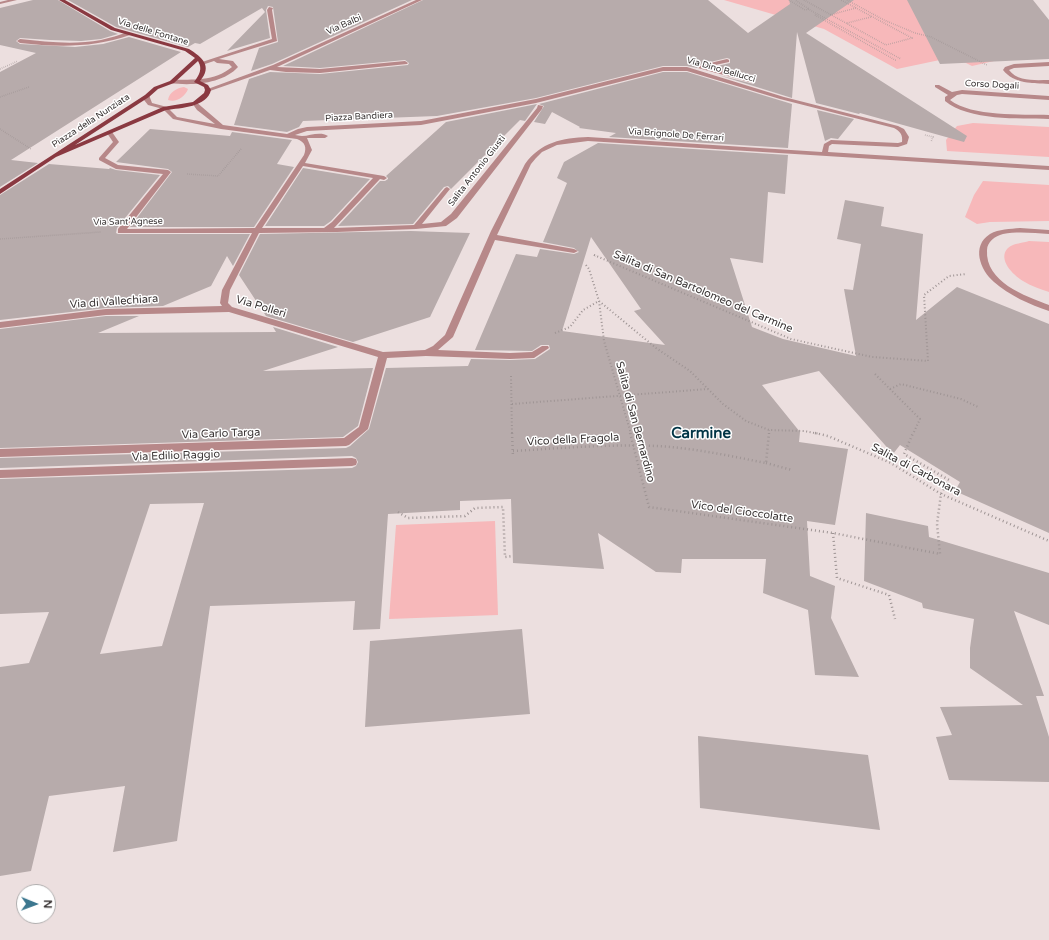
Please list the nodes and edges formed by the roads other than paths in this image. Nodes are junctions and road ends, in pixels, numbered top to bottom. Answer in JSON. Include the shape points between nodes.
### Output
{"nodes":[{"id":1,"x":15,"y":0,"type":"edge"},
{"id":2,"x":61,"y":0,"type":"edge"},
{"id":3,"x":420,"y":0,"type":"edge"},
{"id":4,"x":0,"y":3,"type":"edge"},
{"id":5,"x":271,"y":8,"type":"dead end"},
{"id":6,"x":128,"y":34,"type":"junction"},
{"id":7,"x":20,"y":41,"type":"dead end"},
{"id":8,"x":198,"y":58,"type":"junction"},
{"id":9,"x":728,"y":61,"type":"dead end"},
{"id":10,"x":202,"y":63,"type":"junction"},
{"id":11,"x":405,"y":63,"type":"dead end"},
{"id":12,"x":1049,"y":64,"type":"edge"},
{"id":13,"x":268,"y":68,"type":"junction"},
{"id":14,"x":698,"y":68,"type":"junction"},
{"id":15,"x":687,"y":69,"type":"junction"},
{"id":16,"x":172,"y":82,"type":"junction"},
{"id":17,"x":197,"y":82,"type":"junction"},
{"id":18,"x":753,"y":82,"type":"dead end"},
{"id":19,"x":1049,"y":82,"type":"edge"},
{"id":20,"x":937,"y":86,"type":"dead end"},
{"id":21,"x":208,"y":90,"type":"junction"},
{"id":22,"x":951,"y":94,"type":"junction"},
{"id":23,"x":147,"y":96,"type":"junction"},
{"id":24,"x":1049,"y":98,"type":"edge"},
{"id":25,"x":195,"y":103,"type":"junction"},
{"id":26,"x":539,"y":104,"type":"junction"},
{"id":27,"x":164,"y":108,"type":"junction"},
{"id":28,"x":1049,"y":117,"type":"edge"},
{"id":29,"x":431,"y":121,"type":"joint"},
{"id":30,"x":222,"y":127,"type":"junction"},
{"id":31,"x":255,"y":131,"type":"joint"},
{"id":32,"x":110,"y":133,"type":"junction"},
{"id":33,"x":289,"y":135,"type":"junction"},
{"id":34,"x":325,"y":136,"type":"dead end"},
{"id":35,"x":302,"y":138,"type":"junction"},
{"id":36,"x":825,"y":153,"type":"junction"},
{"id":37,"x":54,"y":156,"type":"junction"},
{"id":38,"x":301,"y":164,"type":"junction"},
{"id":39,"x":1049,"y":168,"type":"edge"},
{"id":40,"x":447,"y":189,"type":"dead end"},
{"id":41,"x":0,"y":192,"type":"edge"},
{"id":42,"x":416,"y":227,"type":"junction"},
{"id":43,"x":257,"y":230,"type":"junction"},
{"id":44,"x":326,"y":230,"type":"junction"},
{"id":45,"x":121,"y":231,"type":"joint"},
{"id":46,"x":1049,"y":232,"type":"edge"},
{"id":47,"x":493,"y":237,"type":"junction"},
{"id":48,"x":574,"y":251,"type":"road end"},
{"id":49,"x":1049,"y":308,"type":"edge"},
{"id":50,"x":229,"y":310,"type":"junction"},
{"id":51,"x":0,"y":325,"type":"edge"},
{"id":52,"x":545,"y":348,"type":"road end"},
{"id":53,"x":426,"y":353,"type":"junction"},
{"id":54,"x":383,"y":355,"type":"junction"},
{"id":55,"x":0,"y":453,"type":"edge"},
{"id":56,"x":352,"y":462,"type":"dead end"},
{"id":57,"x":0,"y":474,"type":"edge"}],
"edges":[{"from":1,"to":4,"type":"street"},
{"from":2,"to":6,"type":"main road","name":"Via delle Fontane","via":[[113,29]]},
{"from":3,"to":13,"type":"street","name":"Via Balbi"},
{"from":5,"to":10,"type":"street","via":[[269,10],[275,40]]},
{"from":6,"to":7,"type":"street","via":[[107,42],[70,45]]},
{"from":6,"to":8,"type":"main road","name":"Via delle Fontane","via":[[187,50]]},
{"from":8,"to":10,"type":"main road"},
{"from":8,"to":16,"type":"main road","name":"Piazza della Nunziata"},
{"from":9,"to":14,"type":"street"},
{"from":10,"to":17,"type":"main road","via":[[204,71]]},
{"from":10,"to":17,"type":"street","name":"Piazza della Nunziata","via":[[224,60],[234,63],[235,67],[224,74]]},
{"from":11,"to":13,"type":"street","via":[[309,70]]},
{"from":12,"to":19,"type":"street","name":"Corso Dogali","via":[[1007,68],[1007,73],[1020,79]]},
{"from":13,"to":21,"type":"street"},
{"from":14,"to":15,"type":"street"},
{"from":14,"to":18,"type":"street","via":[[719,71]]},
{"from":15,"to":26,"type":"street","name":"Via Dino Bellucci","via":[[663,69]]},
{"from":15,"to":36,"type":"street","name":"Via Dino Bellucci","via":[[782,98],[896,127],[905,134],[907,140],[898,145],[831,142],[826,145]]},
{"from":16,"to":17,"type":"street","name":"Piazza della Nunziata"},
{"from":16,"to":23,"type":"main road","name":"Piazza della Nunziata","via":[[156,88]]},
{"from":17,"to":21,"type":"main road","via":[[206,86]]},
{"from":20,"to":22,"type":"street"},
{"from":21,"to":25,"type":"main road","via":[[207,94]]},
{"from":22,"to":24,"type":"street","name":"Corso Dogali","via":[[962,92]]},
{"from":22,"to":28,"type":"street","name":"Corso Dogali","via":[[948,100],[950,103],[967,110]]},
{"from":23,"to":27,"type":"street","name":"Piazza della Nunziata","via":[[150,104]]},
{"from":23,"to":37,"type":"main road","name":"Piazza della Nunziata"},
{"from":25,"to":27,"type":"main road","name":"Piazza della Nunziata"},
{"from":25,"to":30,"type":"street"},
{"from":26,"to":29,"type":"street","name":"Via Dino Bellucci"},
{"from":26,"to":42,"type":"street","name":"Salita Antonio Giusti","via":[[454,216],[443,224]]},
{"from":27,"to":30,"type":"street","name":"Piazza della Nunziata","via":[[175,118]]},
{"from":27,"to":32,"type":"main road","name":"Piazza della Nunziata"},
{"from":29,"to":33,"type":"street","name":"Piazza Bandiera","via":[[307,129]]},
{"from":30,"to":31,"type":"street","name":"Piazza della Nunziata"},
{"from":31,"to":33,"type":"street","name":"Piazza Bandiera"},
{"from":32,"to":37,"type":"main road","name":"Piazza della Nunziata"},
{"from":32,"to":45,"type":"street","name":"Piazza della Nunziata","via":[[116,142],[101,159],[116,167],[168,172]]},
{"from":33,"to":35,"type":"street","name":"Piazza Bandiera"},
{"from":34,"to":35,"type":"street","name":"Piazza Bandiera"},
{"from":35,"to":38,"type":"street","via":[[308,145],[310,155]]},
{"from":36,"to":39,"type":"street","name":"Via Brignole De Ferrari"},
{"from":36,"to":47,"type":"street","name":"Via Brignole De Ferrari","via":[[588,139],[556,143],[534,154]]},
{"from":37,"to":41,"type":"main road"},
{"from":38,"to":43,"type":"street","name":"Via Polleri"},
{"from":38,"to":44,"type":"street","via":[[381,178]]},
{"from":40,"to":42,"type":"street"},
{"from":42,"to":44,"type":"street"},
{"from":43,"to":44,"type":"street","name":"Via Sant'Agnese"},
{"from":43,"to":45,"type":"street","name":"Via Sant'Agnese"},
{"from":43,"to":50,"type":"street","name":"Via Polleri","via":[[226,290],[224,303]]},
{"from":46,"to":49,"type":"street","via":[[1012,231],[994,235],[984,246],[983,262],[988,271],[1007,288]]},
{"from":47,"to":48,"type":"street"},
{"from":47,"to":53,"type":"street","name":"Via Brignole De Ferrari","via":[[449,337]]},
{"from":50,"to":51,"type":"street","name":"Via di Vallechiara","via":[[106,312]]},
{"from":50,"to":54,"type":"street","name":"Via Polleri"},
{"from":52,"to":53,"type":"street","name":"Via Polleri","via":[[534,355]]},
{"from":53,"to":54,"type":"street","name":"Via Polleri"},
{"from":54,"to":55,"type":"street","name":"Via Carlo Targa","via":[[363,429],[346,442]]},
{"from":56,"to":57,"type":"street","name":"Via Edilio Raggio"}]}
